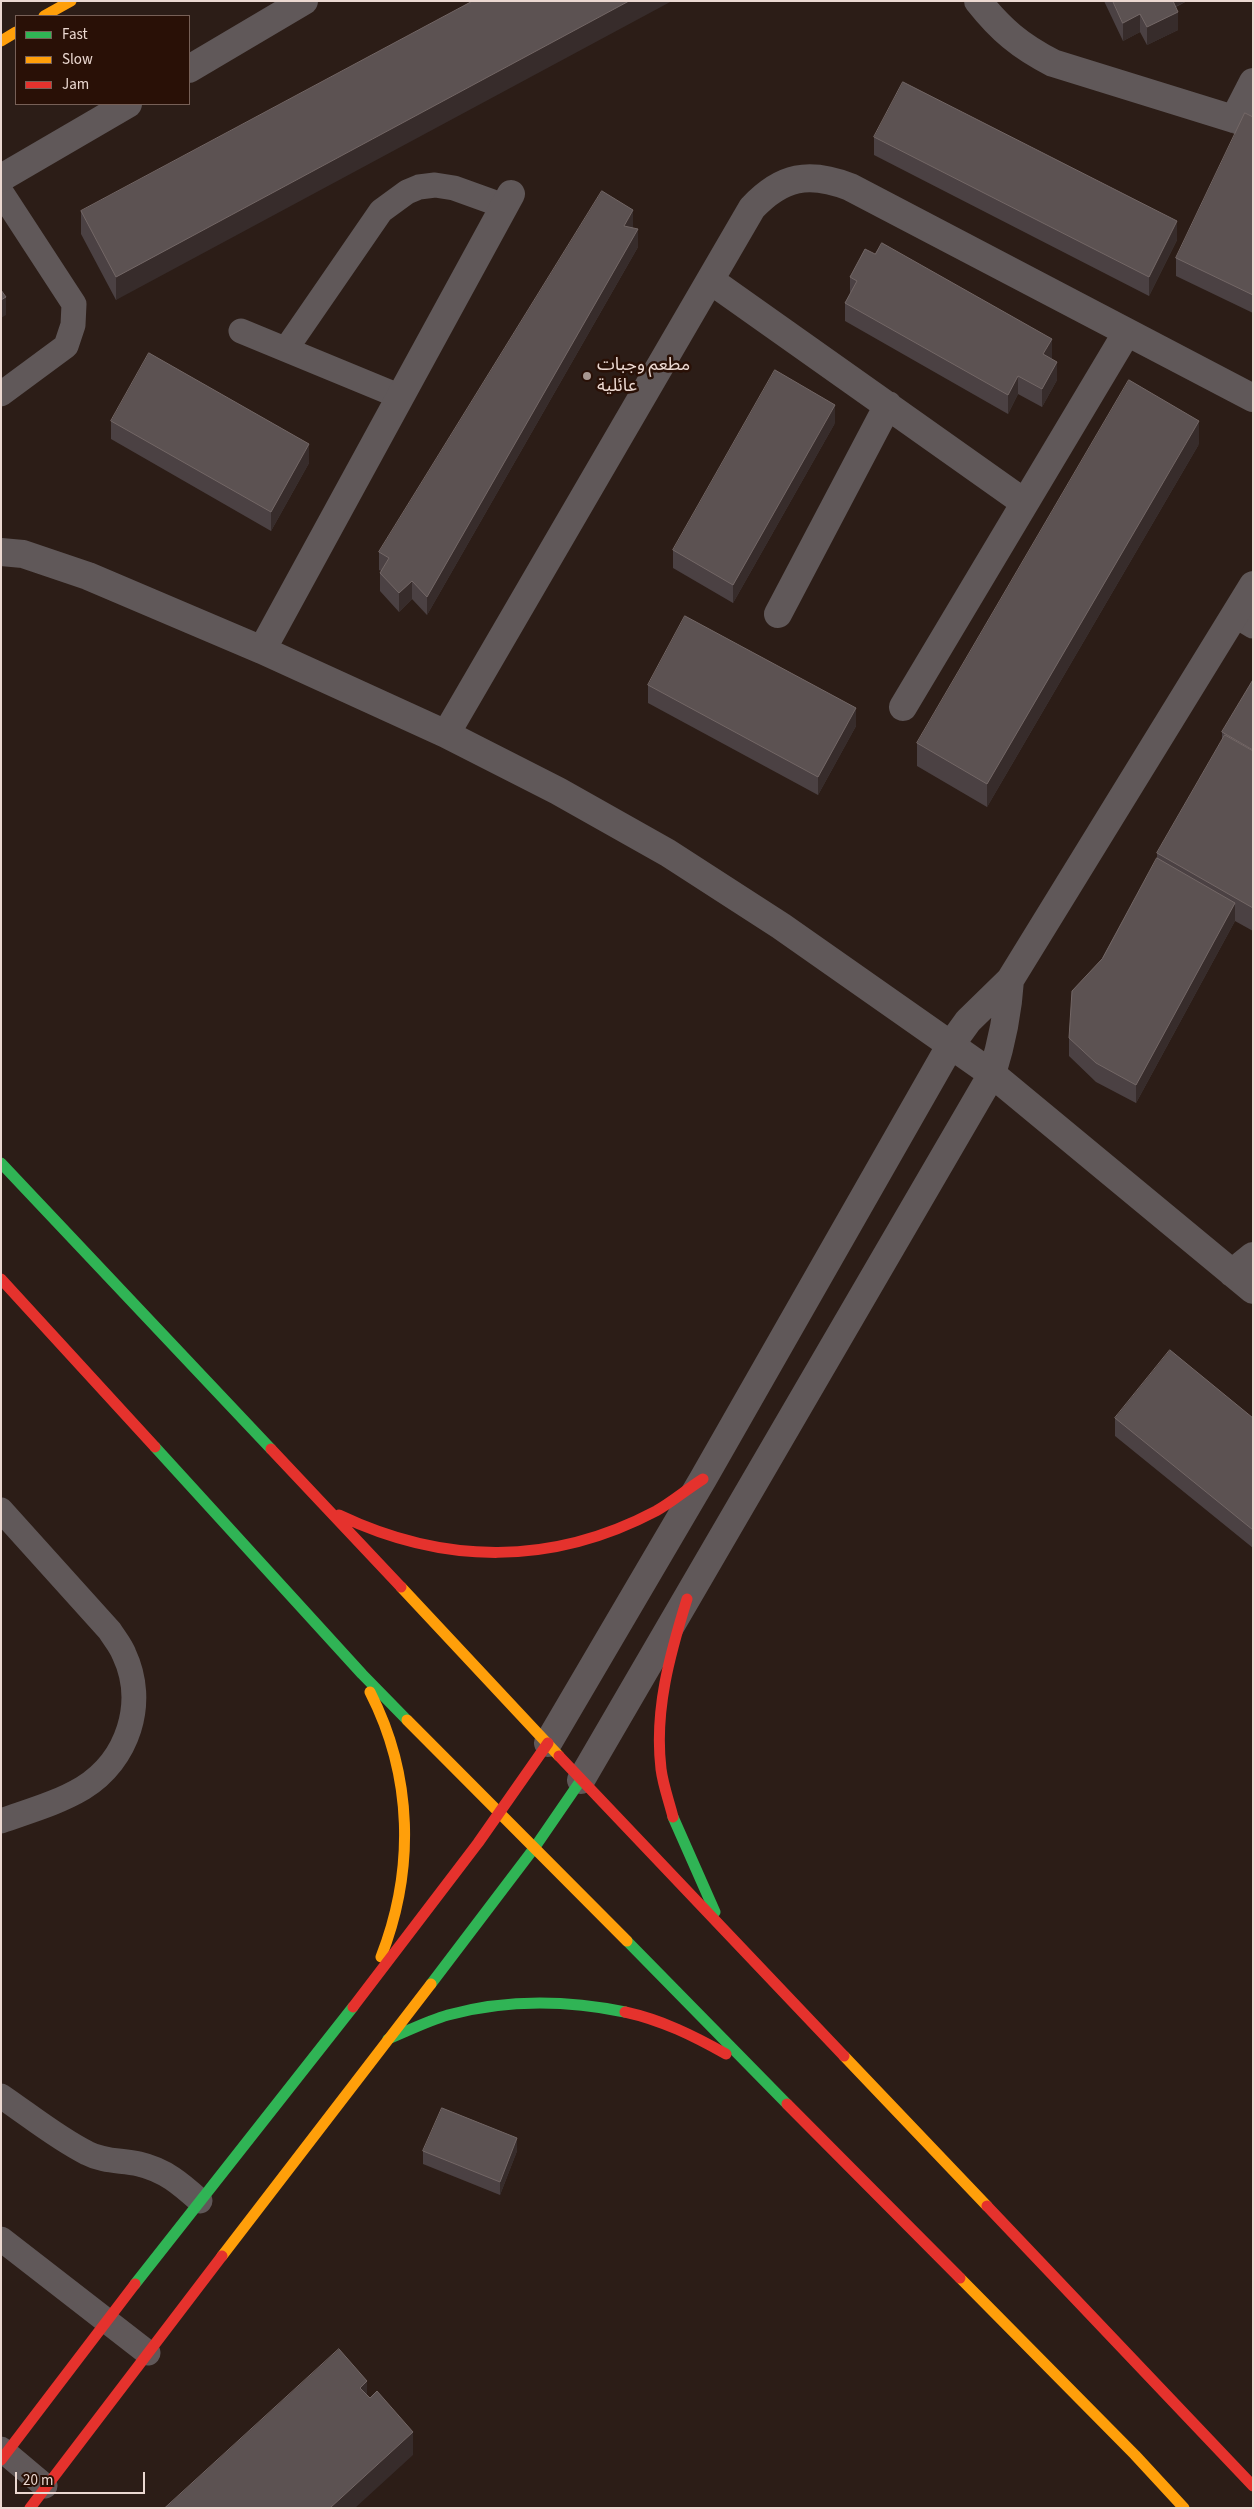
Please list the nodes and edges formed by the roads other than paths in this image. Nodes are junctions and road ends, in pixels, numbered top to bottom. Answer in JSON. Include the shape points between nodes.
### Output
{"nodes":[{"id":1,"x":71,"y":1,"type":"edge"},
{"id":2,"x":304,"y":1,"type":"edge"},
{"id":3,"x":978,"y":1,"type":"edge"},
{"id":4,"x":46,"y":15,"type":"edge"},
{"id":5,"x":15,"y":33,"type":"edge"},
{"id":6,"x":1,"y":41,"type":"edge"},
{"id":7,"x":190,"y":68,"type":"edge"},
{"id":8,"x":1253,"y":82,"type":"edge"},
{"id":9,"x":126,"y":105,"type":"edge"},
{"id":10,"x":1243,"y":122,"type":"edge"},
{"id":11,"x":1,"y":178,"type":"edge"},
{"id":12,"x":1,"y":192,"type":"edge"},
{"id":13,"x":508,"y":200,"type":"joint"},
{"id":14,"x":710,"y":280,"type":"junction"},
{"id":15,"x":241,"y":331,"type":"dead end"},
{"id":16,"x":1127,"y":332,"type":"junction"},
{"id":17,"x":286,"y":350,"type":"junction"},
{"id":18,"x":1,"y":394,"type":"edge"},
{"id":19,"x":401,"y":397,"type":"junction"},
{"id":20,"x":1253,"y":398,"type":"edge"},
{"id":21,"x":888,"y":405,"type":"junction"},
{"id":22,"x":1025,"y":503,"type":"junction"},
{"id":23,"x":1,"y":552,"type":"edge"},
{"id":24,"x":1253,"y":585,"type":"edge"},
{"id":25,"x":778,"y":614,"type":"dead end"},
{"id":26,"x":1244,"y":621,"type":"edge"},
{"id":27,"x":262,"y":650,"type":"junction"},
{"id":28,"x":903,"y":707,"type":"dead end"},
{"id":29,"x":446,"y":734,"type":"junction"},
{"id":30,"x":1010,"y":980,"type":"junction"},
{"id":31,"x":950,"y":1046,"type":"junction"},
{"id":32,"x":992,"y":1074,"type":"junction"},
{"id":33,"x":1,"y":1163,"type":"edge"},
{"id":34,"x":1242,"y":1265,"type":"edge"},
{"id":35,"x":1,"y":1280,"type":"edge"},
{"id":36,"x":1253,"y":1290,"type":"edge"},
{"id":37,"x":703,"y":1479,"type":"junction"},
{"id":38,"x":325,"y":1509,"type":"junction"},
{"id":39,"x":1,"y":1510,"type":"edge"},
{"id":40,"x":687,"y":1598,"type":"junction"},
{"id":41,"x":362,"y":1674,"type":"junction"},
{"id":42,"x":548,"y":1742,"type":"junction"},
{"id":43,"x":581,"y":1780,"type":"junction"},
{"id":44,"x":500,"y":1814,"type":"junction"},
{"id":45,"x":1,"y":1821,"type":"edge"},
{"id":46,"x":535,"y":1847,"type":"junction"},
{"id":47,"x":724,"y":1932,"type":"junction"},
{"id":48,"x":366,"y":1992,"type":"junction"},
{"id":49,"x":386,"y":2040,"type":"junction"},
{"id":50,"x":763,"y":2079,"type":"junction"},
{"id":51,"x":1,"y":2096,"type":"edge"},
{"id":52,"x":200,"y":2201,"type":"junction"},
{"id":53,"x":1,"y":2239,"type":"edge"},
{"id":54,"x":108,"y":2321,"type":"junction"},
{"id":55,"x":148,"y":2352,"type":"junction"},
{"id":56,"x":3,"y":2454,"type":"edge"},
{"id":57,"x":46,"y":2486,"type":"junction"},
{"id":58,"x":1253,"y":2486,"type":"edge"},
{"id":59,"x":30,"y":2508,"type":"edge"},
{"id":60,"x":1184,"y":2508,"type":"edge"}],
"edges":[{"from":1,"to":4,"type":"main road"},
{"from":2,"to":7,"type":"street"},
{"from":3,"to":10,"type":"street","via":[[998,27],[1026,49],[1053,64]]},
{"from":5,"to":6,"type":"main road"},
{"from":8,"to":10,"type":"street"},
{"from":9,"to":11,"type":"street"},
{"from":12,"to":18,"type":"lane","via":[[74,304],[73,325],[66,346]]},
{"from":13,"to":17,"type":"lane","via":[[435,185],[406,192],[381,211]]},
{"from":13,"to":19,"type":"street"},
{"from":14,"to":16,"type":"street","via":[[752,208],[766,193],[785,182],[808,177],[850,187]]},
{"from":14,"to":21,"type":"street"},
{"from":14,"to":29,"type":"street"},
{"from":15,"to":17,"type":"lane"},
{"from":16,"to":20,"type":"street"},
{"from":16,"to":22,"type":"street"},
{"from":17,"to":19,"type":"lane"},
{"from":19,"to":27,"type":"street"},
{"from":21,"to":22,"type":"street"},
{"from":21,"to":25,"type":"street"},
{"from":22,"to":28,"type":"street"},
{"from":23,"to":27,"type":"street","via":[[23,554],[88,576]]},
{"from":24,"to":26,"type":"street"},
{"from":26,"to":30,"type":"street"},
{"from":27,"to":29,"type":"street"},
{"from":29,"to":31,"type":"street","via":[[668,853],[781,926]]},
{"from":30,"to":31,"type":"street","via":[[968,1022]]},
{"from":30,"to":32,"type":"street","via":[[1007,1020]]},
{"from":31,"to":32,"type":"street"},
{"from":31,"to":37,"type":"street"},
{"from":32,"to":34,"type":"street"},
{"from":32,"to":40,"type":"street"},
{"from":33,"to":38,"type":"main road"},
{"from":34,"to":36,"type":"street"},
{"from":35,"to":41,"type":"main road"},
{"from":37,"to":38,"type":"main road","via":[[655,1511],[629,1523],[603,1534],[547,1549],[490,1553],[433,1548],[378,1533]]},
{"from":37,"to":42,"type":"street"},
{"from":38,"to":42,"type":"main road"},
{"from":39,"to":45,"type":"lane","via":[[110,1631],[133,1678],[134,1706],[130,1731],[104,1773],[49,1805]]},
{"from":40,"to":43,"type":"street"},
{"from":40,"to":47,"type":"main road","via":[[666,1665],[660,1721],[661,1769],[673,1818]]},
{"from":41,"to":44,"type":"main road"},
{"from":41,"to":48,"type":"main road","via":[[390,1735],[404,1800],[406,1866],[393,1932]]},
{"from":42,"to":43,"type":"main road"},
{"from":42,"to":44,"type":"main road"},
{"from":43,"to":46,"type":"main road"},
{"from":43,"to":47,"type":"main road"},
{"from":44,"to":46,"type":"main road"},
{"from":44,"to":48,"type":"main road"},
{"from":46,"to":49,"type":"main road"},
{"from":46,"to":50,"type":"main road"},
{"from":47,"to":58,"type":"main road"},
{"from":48,"to":52,"type":"main road"},
{"from":49,"to":50,"type":"main road","via":[[448,2015],[514,2003],[580,2003],[646,2016],[707,2042]]},
{"from":49,"to":55,"type":"main road"},
{"from":50,"to":60,"type":"main road","via":[[1136,2455]]},
{"from":51,"to":52,"type":"lane","via":[[86,2153],[155,2169],[171,2176]]},
{"from":52,"to":54,"type":"main road"},
{"from":53,"to":54,"type":"lane"},
{"from":54,"to":55,"type":"lane"},
{"from":54,"to":56,"type":"main road"},
{"from":55,"to":57,"type":"main road"},
{"from":56,"to":57,"type":"lane"},
{"from":57,"to":59,"type":"main road"}]}
